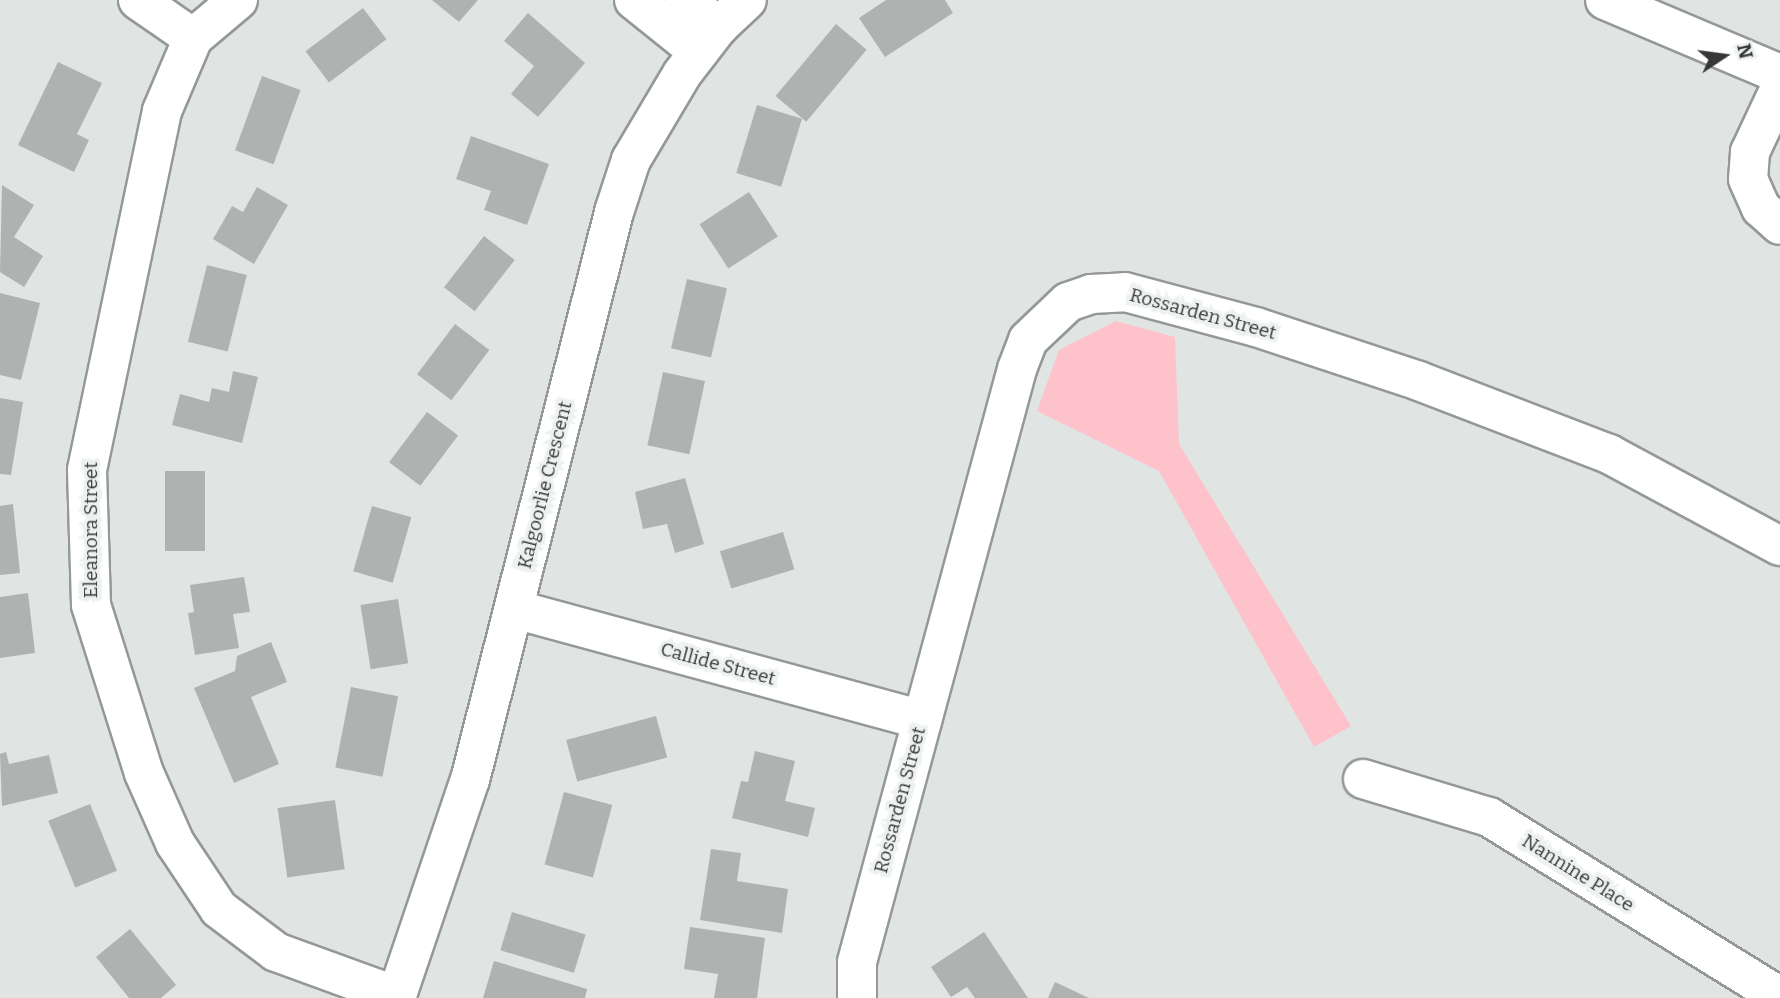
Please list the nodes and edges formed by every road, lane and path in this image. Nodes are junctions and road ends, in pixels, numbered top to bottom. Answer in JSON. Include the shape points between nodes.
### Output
{"nodes":[{"id":1,"x":138,"y":0,"type":"edge"},
{"id":2,"x":238,"y":0,"type":"edge"},
{"id":3,"x":635,"y":0,"type":"edge"},
{"id":4,"x":684,"y":0,"type":"edge"},
{"id":5,"x":747,"y":0,"type":"edge"},
{"id":6,"x":1605,"y":0,"type":"edge"},
{"id":7,"x":193,"y":38,"type":"junction"},
{"id":8,"x":709,"y":39,"type":"junction"},
{"id":9,"x":1780,"y":74,"type":"edge"},
{"id":10,"x":1780,"y":88,"type":"edge"},
{"id":11,"x":1780,"y":225,"type":"edge"},
{"id":12,"x":1780,"y":545,"type":"edge"},
{"id":13,"x":514,"y":609,"type":"junction"},
{"id":14,"x":922,"y":720,"type":"junction"},
{"id":15,"x":1363,"y":779,"type":"dead end"},
{"id":16,"x":396,"y":997,"type":"edge"},
{"id":17,"x":1780,"y":997,"type":"edge"},
{"id":18,"x":857,"y":998,"type":"edge"}],
"edges":[{"from":1,"to":7,"type":"street"},
{"from":2,"to":7,"type":"street","name":"Eleanora Street"},
{"from":3,"to":8,"type":"street"},
{"from":4,"to":8,"type":"street"},
{"from":5,"to":8,"type":"street","name":"Kalgoorlie Crescent"},
{"from":6,"to":9,"type":"street"},
{"from":7,"to":16,"type":"street","name":"Eleanora Street","via":[[162,111],[87,470],[91,605],[144,773],[175,843],[219,909],[276,952]]},
{"from":8,"to":13,"type":"street","name":"Kalgoorlie Crescent","via":[[631,160]]},
{"from":10,"to":11,"type":"street","via":[[1749,152],[1748,179],[1761,208]]},
{"from":12,"to":14,"type":"street","name":"Rossarden Street","via":[[1609,454],[1419,380],[1256,327],[1125,292],[1091,294],[1068,302],[1028,340]]},
{"from":13,"to":14,"type":"street","name":"Callide Street"},
{"from":13,"to":16,"type":"street","name":"Kalgoorlie Crescent","via":[[470,780]]},
{"from":14,"to":18,"type":"street","name":"Rossarden Street","via":[[857,962]]},
{"from":15,"to":17,"type":"street","name":"Nannine Place","via":[[1489,817]]}]}
